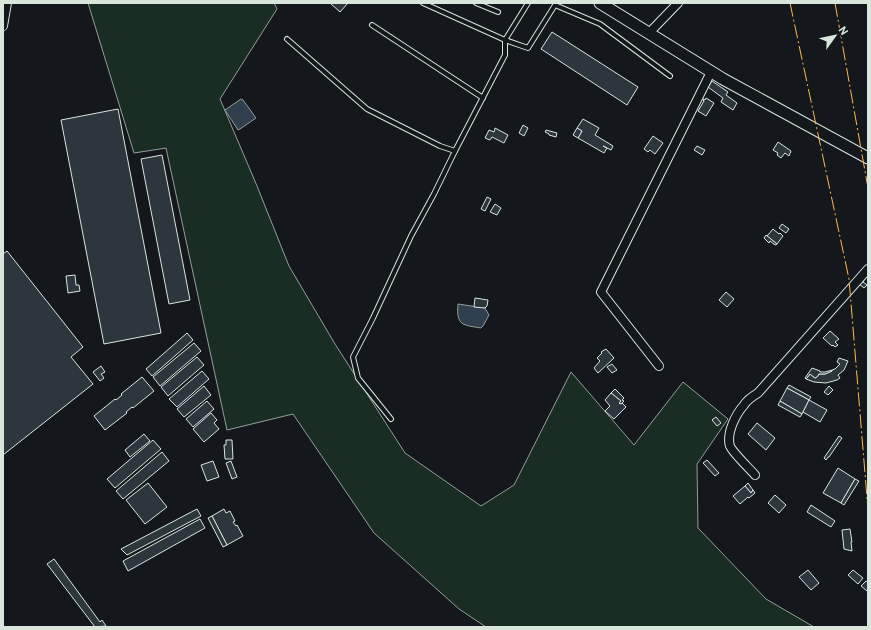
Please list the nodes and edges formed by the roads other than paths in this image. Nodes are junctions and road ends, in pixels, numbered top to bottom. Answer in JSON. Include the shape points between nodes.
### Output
{"nodes":[{"id":1,"x":7,"y":3,"type":"edge"},
{"id":2,"x":422,"y":3,"type":"edge"},
{"id":3,"x":476,"y":3,"type":"edge"},
{"id":4,"x":528,"y":3,"type":"edge"},
{"id":5,"x":600,"y":3,"type":"edge"},
{"id":6,"x":678,"y":3,"type":"edge"},
{"id":7,"x":431,"y":5,"type":"edge"},
{"id":8,"x":498,"y":12,"type":"dead end"},
{"id":9,"x":372,"y":25,"type":"dead end"},
{"id":10,"x":3,"y":26,"type":"edge"},
{"id":11,"x":649,"y":33,"type":"junction"},
{"id":12,"x":287,"y":39,"type":"dead end"},
{"id":13,"x":505,"y":40,"type":"junction"},
{"id":14,"x":711,"y":72,"type":"junction"},
{"id":15,"x":670,"y":76,"type":"dead end"},
{"id":16,"x":483,"y":98,"type":"junction"},
{"id":17,"x":455,"y":151,"type":"junction"},
{"id":18,"x":868,"y":158,"type":"edge"},
{"id":19,"x":868,"y":269,"type":"edge"},
{"id":20,"x":659,"y":366,"type":"dead end"},
{"id":21,"x":391,"y":419,"type":"dead end"},
{"id":22,"x":755,"y":475,"type":"dead end"}],
"edges":[{"from":1,"to":10,"type":"street"},
{"from":2,"to":7,"type":"lane"},
{"from":3,"to":8,"type":"lane"},
{"from":4,"to":13,"type":"lane"},
{"from":5,"to":11,"type":"main road"},
{"from":6,"to":11,"type":"street"},
{"from":7,"to":13,"type":"lane"},
{"from":9,"to":16,"type":"lane"},
{"from":11,"to":14,"type":"main road"},
{"from":12,"to":17,"type":"lane","via":[[367,109]]},
{"from":13,"to":15,"type":"lane","via":[[528,48],[555,5],[600,24]]},
{"from":13,"to":16,"type":"lane","via":[[505,55]]},
{"from":14,"to":18,"type":"main road"},
{"from":14,"to":20,"type":"street","via":[[601,292]]},
{"from":16,"to":17,"type":"lane"},
{"from":17,"to":21,"type":"lane","via":[[353,357],[358,378]]},
{"from":19,"to":22,"type":"street","via":[[758,393],[744,404],[735,418],[729,436],[730,446]]}]}
